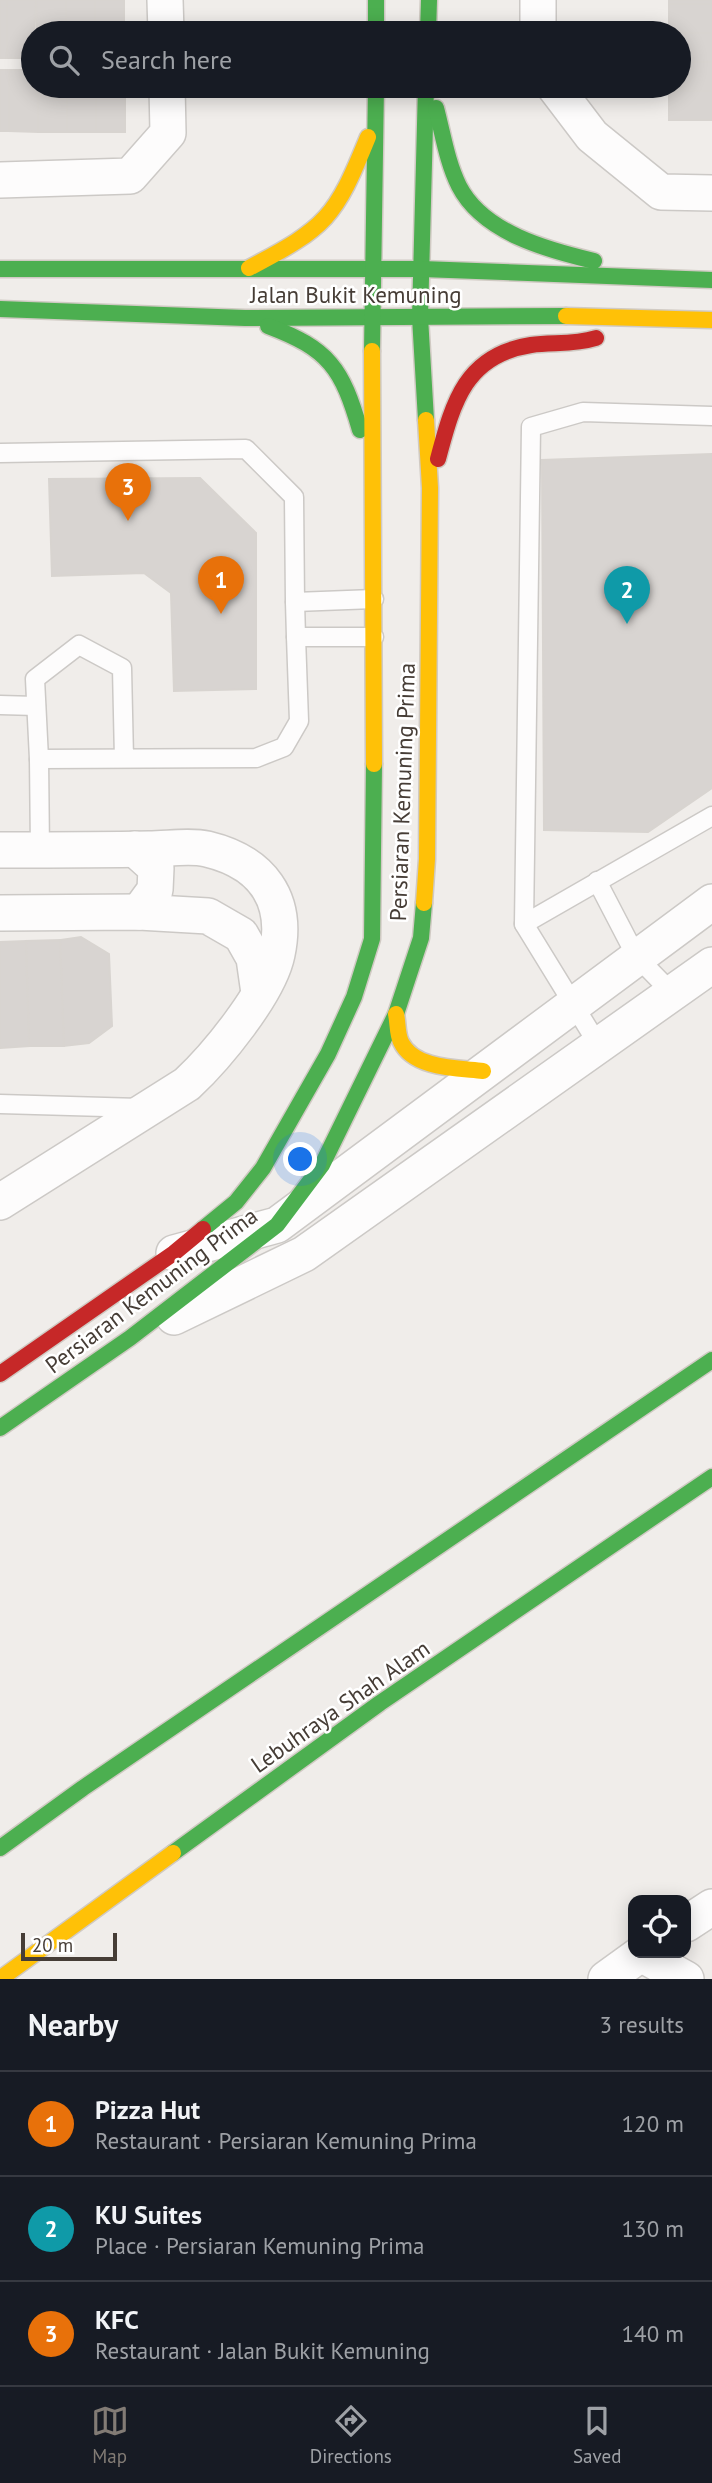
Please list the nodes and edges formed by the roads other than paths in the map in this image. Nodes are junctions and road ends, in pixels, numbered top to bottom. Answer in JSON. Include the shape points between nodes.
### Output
{"nodes":[{"id":1,"x":165,"y":0,"type":"edge"},
{"id":2,"x":376,"y":0,"type":"edge"},
{"id":3,"x":429,"y":0,"type":"edge"},
{"id":4,"x":538,"y":0,"type":"edge"},
{"id":5,"x":166,"y":21,"type":"edge"},
{"id":6,"x":376,"y":21,"type":"edge"},
{"id":7,"x":428,"y":21,"type":"edge"},
{"id":8,"x":538,"y":21,"type":"edge"},
{"id":9,"x":167,"y":98,"type":"edge"},
{"id":10,"x":376,"y":98,"type":"edge"},
{"id":11,"x":428,"y":98,"type":"edge"},
{"id":12,"x":432,"y":98,"type":"edge"},
{"id":13,"x":563,"y":98,"type":"edge"},
{"id":14,"x":376,"y":117,"type":"junction"},
{"id":15,"x":0,"y":180,"type":"edge"},
{"id":16,"x":712,"y":193,"type":"edge"},
{"id":17,"x":0,"y":269,"type":"edge"},
{"id":18,"x":422,"y":269,"type":"junction"},
{"id":19,"x":247,"y":270,"type":"junction"},
{"id":20,"x":374,"y":271,"type":"junction"},
{"id":21,"x":686,"y":279,"type":"junction"},
{"id":22,"x":712,"y":280,"type":"edge"},
{"id":23,"x":0,"y":309,"type":"edge"},
{"id":24,"x":642,"y":316,"type":"junction"},
{"id":25,"x":420,"y":317,"type":"junction"},
{"id":26,"x":245,"y":318,"type":"junction"},
{"id":27,"x":372,"y":318,"type":"junction"},
{"id":28,"x":712,"y":320,"type":"edge"},
{"id":29,"x":712,"y":416,"type":"edge"},
{"id":30,"x":0,"y":453,"type":"edge"},
{"id":31,"x":430,"y":488,"type":"junction"},
{"id":32,"x":373,"y":497,"type":"junction"},
{"id":33,"x":374,"y":599,"type":"junction"},
{"id":34,"x":295,"y":602,"type":"junction"},
{"id":35,"x":296,"y":637,"type":"junction"},
{"id":36,"x":374,"y":637,"type":"junction"},
{"id":37,"x":0,"y":705,"type":"edge"},
{"id":38,"x":36,"y":706,"type":"junction"},
{"id":39,"x":39,"y":758,"type":"junction"},
{"id":40,"x":124,"y":758,"type":"junction"},
{"id":41,"x":712,"y":816,"type":"edge"},
{"id":42,"x":135,"y":849,"type":"junction"},
{"id":43,"x":0,"y":850,"type":"edge"},
{"id":44,"x":40,"y":850,"type":"junction"},
{"id":45,"x":597,"y":881,"type":"junction"},
{"id":46,"x":712,"y":902,"type":"edge"},
{"id":47,"x":139,"y":912,"type":"junction"},
{"id":48,"x":0,"y":913,"type":"edge"},
{"id":49,"x":524,"y":924,"type":"junction"},
{"id":50,"x":636,"y":956,"type":"junction"},
{"id":51,"x":712,"y":965,"type":"edge"},
{"id":52,"x":259,"y":993,"type":"junction"},
{"id":53,"x":673,"y":994,"type":"junction"},
{"id":54,"x":573,"y":1002,"type":"junction"},
{"id":55,"x":396,"y":1014,"type":"junction"},
{"id":56,"x":599,"y":1046,"type":"junction"},
{"id":57,"x":483,"y":1070,"type":"junction"},
{"id":58,"x":0,"y":1104,"type":"edge"},
{"id":59,"x":148,"y":1108,"type":"junction"},
{"id":60,"x":0,"y":1202,"type":"edge"},
{"id":61,"x":277,"y":1225,"type":"junction"},
{"id":62,"x":174,"y":1253,"type":"junction"},
{"id":63,"x":130,"y":1338,"type":"junction"},
{"id":64,"x":712,"y":1360,"type":"edge"},
{"id":65,"x":0,"y":1374,"type":"edge"},
{"id":66,"x":0,"y":1428,"type":"edge"},
{"id":67,"x":712,"y":1477,"type":"edge"},
{"id":68,"x":0,"y":1848,"type":"edge"},
{"id":69,"x":712,"y":1907,"type":"edge"},
{"id":70,"x":691,"y":1921,"type":"edge"},
{"id":71,"x":635,"y":1958,"type":"edge"},
{"id":72,"x":650,"y":1958,"type":"edge"},
{"id":73,"x":0,"y":1979,"type":"edge"},
{"id":74,"x":606,"y":1979,"type":"edge"},
{"id":75,"x":686,"y":1979,"type":"edge"}],
"edges":[{"from":1,"to":5,"type":"street"},
{"from":2,"to":6,"type":"main road"},
{"from":3,"to":7,"type":"main road"},
{"from":4,"to":8,"type":"street"},
{"from":9,"to":15,"type":"street","via":[[168,133],[130,176]]},
{"from":10,"to":14,"type":"main road","name":"Persiaran Kemuning Prima"},
{"from":11,"to":18,"type":"main road","name":"Persiaran Kemuning Prima"},
{"from":12,"to":21,"type":"main road","via":[[460,190],[491,221],[525,240],[573,257]]},
{"from":13,"to":16,"type":"street","via":[[592,136],[661,192]]},
{"from":14,"to":19,"type":"main road","via":[[349,182],[323,223]]},
{"from":14,"to":20,"type":"main road","name":"Persiaran Kemuning Prima"},
{"from":17,"to":19,"type":"main road","name":"Jalan Bukit Kemuning"},
{"from":18,"to":20,"type":"main road","name":"Jalan Bukit Kemuning"},
{"from":18,"to":21,"type":"main road","name":"Jalan Bukit Kemuning"},
{"from":18,"to":25,"type":"main road","name":"Persiaran Kemuning Prima"},
{"from":19,"to":20,"type":"main road","name":"Jalan Bukit Kemuning"},
{"from":20,"to":27,"type":"main road","name":"Persiaran Kemuning Prima"},
{"from":21,"to":22,"type":"main road","name":"Jalan Bukit Kemuning"},
{"from":23,"to":26,"type":"main road","name":"Jalan Bukit Kemuning"},
{"from":24,"to":25,"type":"main road","name":"Jalan Bukit Kemuning"},
{"from":24,"to":28,"type":"main road","name":"Jalan Bukit Kemuning"},
{"from":24,"to":31,"type":"main road","via":[[592,339],[527,345],[492,355],[472,371],[453,405]]},
{"from":25,"to":27,"type":"main road","name":"Jalan Bukit Kemuning"},
{"from":25,"to":31,"type":"main road","name":"Persiaran Kemuning Prima"},
{"from":26,"to":27,"type":"main road","name":"Jalan Bukit Kemuning"},
{"from":26,"to":32,"type":"main road","via":[[307,339],[345,379]]},
{"from":27,"to":32,"type":"main road","name":"Persiaran Kemuning Prima"},
{"from":29,"to":49,"type":"lane","via":[[583,412],[531,427]]},
{"from":30,"to":34,"type":"lane","via":[[246,449],[294,497]]},
{"from":31,"to":55,"type":"main road","name":"Persiaran Kemuning Prima","via":[[427,859],[421,938]]},
{"from":32,"to":33,"type":"main road","name":"Persiaran Kemuning Prima"},
{"from":33,"to":34,"type":"lane"},
{"from":33,"to":36,"type":"main road","name":"Persiaran Kemuning Prima"},
{"from":34,"to":35,"type":"lane"},
{"from":35,"to":36,"type":"lane"},
{"from":35,"to":40,"type":"lane","via":[[299,721],[284,747],[256,758]]},
{"from":36,"to":62,"type":"main road","name":"Persiaran Kemuning Prima","via":[[372,939],[354,997],[328,1054],[262,1168],[236,1202]]},
{"from":37,"to":38,"type":"lane"},
{"from":38,"to":39,"type":"lane"},
{"from":38,"to":40,"type":"lane","via":[[35,679],[79,645],[122,668]]},
{"from":39,"to":40,"type":"lane"},
{"from":39,"to":44,"type":"lane"},
{"from":41,"to":45,"type":"lane"},
{"from":42,"to":44,"type":"street"},
{"from":42,"to":47,"type":"street","via":[[156,868],[155,890]]},
{"from":42,"to":52,"type":"street","via":[[206,848],[262,877],[275,895],[278,925],[277,955]]},
{"from":43,"to":44,"type":"street"},
{"from":45,"to":49,"type":"lane"},
{"from":45,"to":50,"type":"lane"},
{"from":46,"to":50,"type":"street"},
{"from":47,"to":48,"type":"street"},
{"from":47,"to":52,"type":"street","via":[[208,916],[240,935],[254,958]]},
{"from":49,"to":54,"type":"lane"},
{"from":50,"to":53,"type":"lane"},
{"from":50,"to":54,"type":"street"},
{"from":51,"to":53,"type":"street"},
{"from":52,"to":59,"type":"street","via":[[213,1060],[187,1084]]},
{"from":53,"to":56,"type":"street"},
{"from":54,"to":56,"type":"lane"},
{"from":54,"to":57,"type":"street"},
{"from":55,"to":57,"type":"main road","via":[[401,1042],[415,1056],[436,1065]]},
{"from":55,"to":61,"type":"main road","name":"Persiaran Kemuning Prima","via":[[322,1165]]},
{"from":56,"to":63,"type":"street","via":[[304,1254]]},
{"from":57,"to":61,"type":"street"},
{"from":58,"to":59,"type":"lane"},
{"from":59,"to":60,"type":"street"},
{"from":61,"to":62,"type":"street"},
{"from":61,"to":63,"type":"main road","name":"Persiaran Kemuning Prima"},
{"from":62,"to":65,"type":"main road","name":"Persiaran Kemuning Prima"},
{"from":63,"to":66,"type":"main road","name":"Persiaran Kemuning Prima"},
{"from":64,"to":68,"type":"main road"},
{"from":67,"to":73,"type":"main road","name":"Lebuhraya Shah Alam","via":[[380,1703]]},
{"from":69,"to":70,"type":"street"},
{"from":71,"to":74,"type":"street"},
{"from":72,"to":75,"type":"street"}]}
